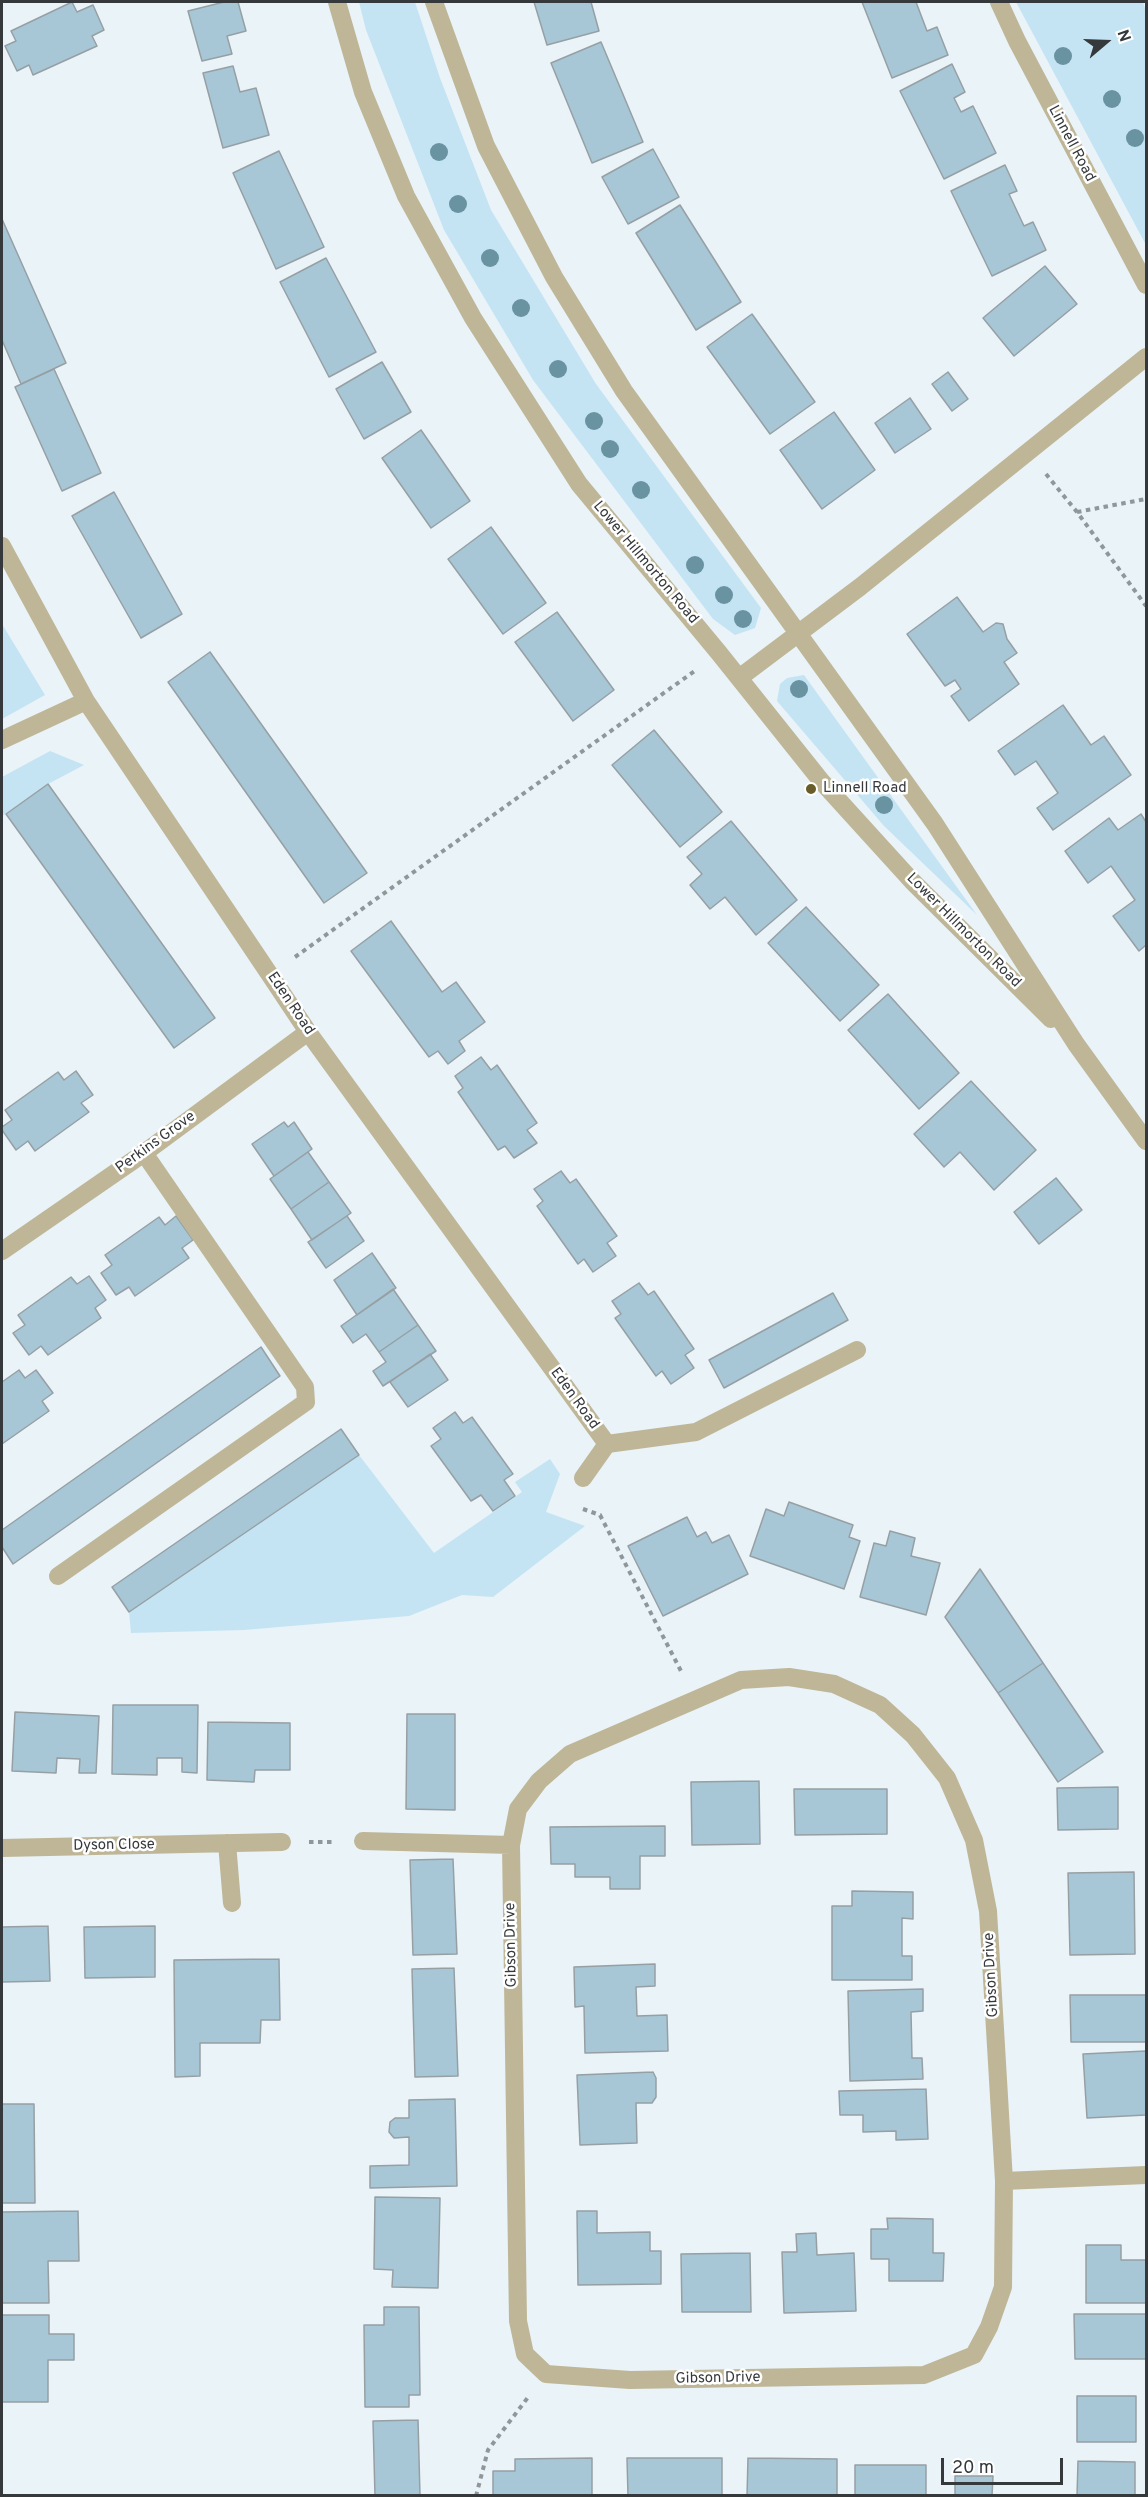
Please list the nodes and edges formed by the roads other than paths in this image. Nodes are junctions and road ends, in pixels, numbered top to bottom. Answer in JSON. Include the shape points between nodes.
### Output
{"nodes":[{"id":1,"x":337,"y":2,"type":"edge"},
{"id":2,"x":434,"y":2,"type":"edge"},
{"id":3,"x":999,"y":2,"type":"edge"},
{"id":4,"x":1146,"y":285,"type":"edge"},
{"id":5,"x":1146,"y":357,"type":"edge"},
{"id":6,"x":2,"y":546,"type":"edge"},
{"id":7,"x":7,"y":570,"type":"edge"},
{"id":8,"x":799,"y":633,"type":"junction"},
{"id":9,"x":740,"y":678,"type":"junction"},
{"id":10,"x":86,"y":702,"type":"junction"},
{"id":11,"x":2,"y":740,"type":"edge"},
{"id":12,"x":309,"y":1032,"type":"junction"},
{"id":13,"x":1076,"y":1044,"type":"junction"},
{"id":14,"x":1146,"y":1141,"type":"edge"},
{"id":15,"x":144,"y":1153,"type":"junction"},
{"id":16,"x":2,"y":1251,"type":"edge"},
{"id":17,"x":857,"y":1350,"type":"dead end"},
{"id":18,"x":607,"y":1444,"type":"junction"},
{"id":19,"x":583,"y":1478,"type":"dead end"},
{"id":20,"x":58,"y":1576,"type":"dead end"},
{"id":21,"x":363,"y":1841,"type":"road end"},
{"id":22,"x":282,"y":1842,"type":"road end"},
{"id":23,"x":227,"y":1843,"type":"junction"},
{"id":24,"x":511,"y":1845,"type":"junction"},
{"id":25,"x":2,"y":1848,"type":"edge"},
{"id":26,"x":232,"y":1903,"type":"dead end"},
{"id":27,"x":1146,"y":2175,"type":"edge"},
{"id":28,"x":1004,"y":2181,"type":"junction"}],
"edges":[{"from":1,"to":9,"type":"street","name":"Lower Hillmorton Road","via":[[363,92],[406,196],[473,318],[579,484]]},
{"from":2,"to":8,"type":"street","name":"Lower Hillmorton Road","via":[[486,147],[554,277],[624,392]]},
{"from":3,"to":4,"type":"street","name":"Linnell Road"},
{"from":5,"to":8,"type":"street"},
{"from":6,"to":7,"type":"street","name":"Eden Road"},
{"from":7,"to":10,"type":"street","name":"Eden Road"},
{"from":8,"to":9,"type":"street"},
{"from":8,"to":13,"type":"street","name":"Lower Hillmorton Road","via":[[935,824]]},
{"from":9,"to":13,"type":"street","name":"Lower Hillmorton Road","via":[[822,783],[905,873]]},
{"from":10,"to":11,"type":"street"},
{"from":10,"to":12,"type":"street","name":"Eden Road"},
{"from":12,"to":15,"type":"street","name":"Perkins Grove"},
{"from":12,"to":18,"type":"street","name":"Eden Road"},
{"from":13,"to":14,"type":"street","name":"Lower Hillmorton Road"},
{"from":15,"to":16,"type":"street","name":"Perkins Grove"},
{"from":15,"to":20,"type":"street","via":[[305,1387],[306,1402]]},
{"from":17,"to":18,"type":"street","name":"Eden Road","via":[[696,1432]]},
{"from":18,"to":19,"type":"street","name":"Eden Road"},
{"from":21,"to":24,"type":"street"},
{"from":22,"to":23,"type":"street","name":"Dyson Close"},
{"from":23,"to":25,"type":"street","name":"Dyson Close"},
{"from":23,"to":26,"type":"street"},
{"from":24,"to":28,"type":"street","name":"Gibson Drive","via":[[518,1809],[539,1781],[570,1754],[741,1680],[789,1677],[834,1684],[880,1705],[913,1735],[947,1778],[974,1840],[988,1911]]},
{"from":24,"to":28,"type":"street","name":"Gibson Drive","via":[[518,2321],[525,2355],[546,2374],[630,2380],[924,2375],[974,2355],[1003,2287]]},
{"from":27,"to":28,"type":"street"}]}
